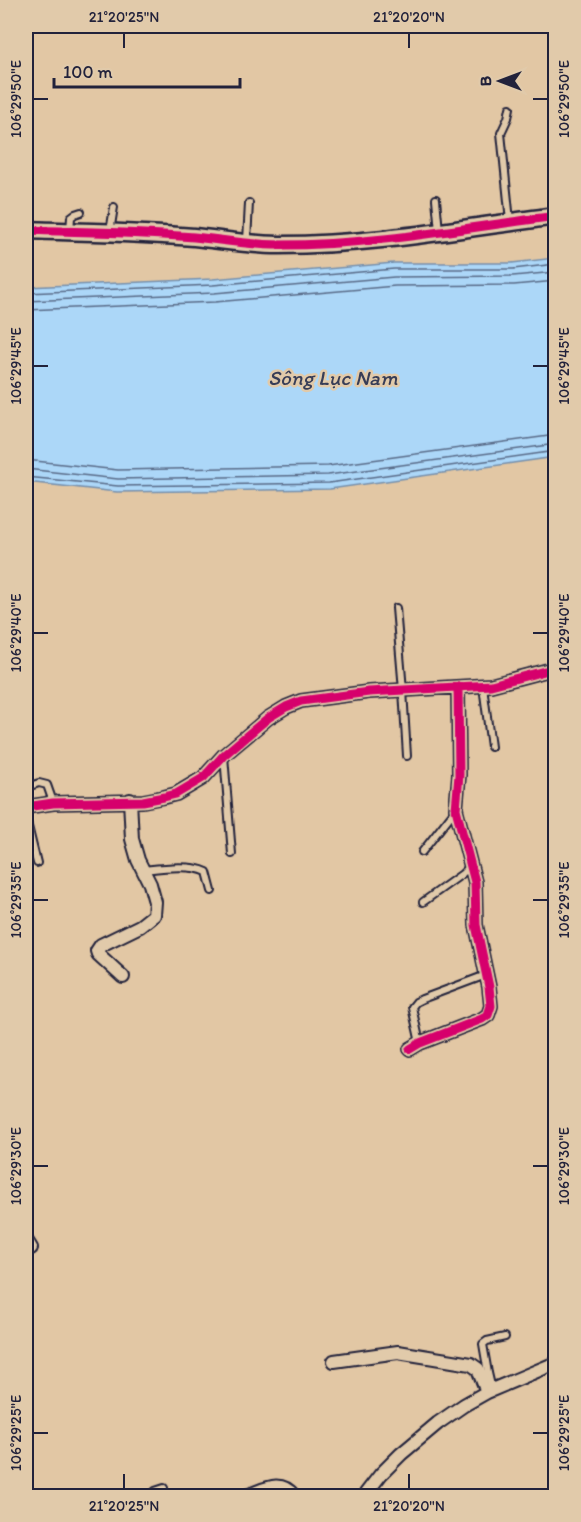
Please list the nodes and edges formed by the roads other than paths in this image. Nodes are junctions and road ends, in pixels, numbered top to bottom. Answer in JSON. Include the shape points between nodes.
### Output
{"nodes":[{"id":1,"x":510,"y":108,"type":"dead end"},
{"id":2,"x":436,"y":199,"type":"dead end"},
{"id":3,"x":249,"y":203,"type":"dead end"},
{"id":4,"x":114,"y":207,"type":"dead end"},
{"id":5,"x":81,"y":212,"type":"dead end"},
{"id":6,"x":555,"y":216,"type":"edge"},
{"id":7,"x":510,"y":222,"type":"junction"},
{"id":8,"x":26,"y":230,"type":"edge"},
{"id":9,"x":439,"y":231,"type":"junction"},
{"id":10,"x":70,"y":232,"type":"junction"},
{"id":11,"x":110,"y":233,"type":"junction"},
{"id":12,"x":247,"y":244,"type":"junction"},
{"id":13,"x":396,"y":608,"type":"dead end"},
{"id":14,"x":555,"y":668,"type":"edge"},
{"id":15,"x":483,"y":686,"type":"junction"},
{"id":16,"x":458,"y":687,"type":"junction"},
{"id":17,"x":403,"y":690,"type":"junction"},
{"id":18,"x":491,"y":747,"type":"dead end"},
{"id":19,"x":224,"y":754,"type":"junction"},
{"id":20,"x":407,"y":756,"type":"dead end"},
{"id":21,"x":33,"y":785,"type":"dead end"},
{"id":22,"x":130,"y":800,"type":"junction"},
{"id":23,"x":53,"y":803,"type":"junction"},
{"id":24,"x":26,"y":807,"type":"edge"},
{"id":25,"x":456,"y":809,"type":"junction"},
{"id":26,"x":26,"y":818,"type":"edge"},
{"id":27,"x":423,"y":852,"type":"dead end"},
{"id":28,"x":232,"y":854,"type":"dead end"},
{"id":29,"x":37,"y":863,"type":"dead end"},
{"id":30,"x":470,"y":866,"type":"junction"},
{"id":31,"x":143,"y":870,"type":"junction"},
{"id":32,"x":212,"y":891,"type":"dead end"},
{"id":33,"x":423,"y":902,"type":"dead end"},
{"id":34,"x":486,"y":975,"type":"junction"},
{"id":35,"x":123,"y":977,"type":"dead end"},
{"id":36,"x":415,"y":1046,"type":"joint"},
{"id":37,"x":505,"y":1337,"type":"dead end"},
{"id":38,"x":334,"y":1361,"type":"dead end"},
{"id":39,"x":555,"y":1363,"type":"edge"},
{"id":40,"x":490,"y":1391,"type":"junction"},
{"id":41,"x":164,"y":1488,"type":"dead end"},
{"id":42,"x":151,"y":1497,"type":"edge"},
{"id":43,"x":246,"y":1497,"type":"edge"},
{"id":44,"x":294,"y":1497,"type":"edge"},
{"id":45,"x":364,"y":1497,"type":"edge"}],
"edges":[{"from":1,"to":7,"type":"lane","via":[[501,133]]},
{"from":2,"to":9,"type":"lane"},
{"from":3,"to":12,"type":"lane"},
{"from":4,"to":11,"type":"lane"},
{"from":5,"to":10,"type":"lane","via":[[71,217]]},
{"from":6,"to":7,"type":"street"},
{"from":7,"to":9,"type":"street"},
{"from":8,"to":10,"type":"street"},
{"from":9,"to":12,"type":"street","via":[[317,244]]},
{"from":10,"to":11,"type":"street"},
{"from":11,"to":12,"type":"street"},
{"from":13,"to":17,"type":"lane"},
{"from":14,"to":15,"type":"street"},
{"from":15,"to":16,"type":"street"},
{"from":15,"to":18,"type":"lane"},
{"from":16,"to":17,"type":"street"},
{"from":16,"to":25,"type":"street"},
{"from":17,"to":19,"type":"street","via":[[301,701],[268,718]]},
{"from":17,"to":20,"type":"lane"},
{"from":19,"to":22,"type":"street","via":[[203,778],[176,794]]},
{"from":19,"to":28,"type":"lane"},
{"from":21,"to":23,"type":"lane","via":[[46,785]]},
{"from":22,"to":23,"type":"street"},
{"from":22,"to":31,"type":"street","via":[[132,839]]},
{"from":23,"to":24,"type":"street"},
{"from":25,"to":27,"type":"lane"},
{"from":25,"to":30,"type":"street"},
{"from":26,"to":29,"type":"lane"},
{"from":30,"to":33,"type":"lane"},
{"from":30,"to":34,"type":"street"},
{"from":31,"to":32,"type":"lane","via":[[200,868],[207,872]]},
{"from":31,"to":35,"type":"street","via":[[155,902],[154,915],[97,951]]},
{"from":34,"to":36,"type":"street","via":[[491,1006],[488,1015]]},
{"from":34,"to":36,"type":"lane","via":[[416,1002],[412,1007]]},
{"from":37,"to":40,"type":"lane","via":[[483,1344]]},
{"from":38,"to":40,"type":"street","via":[[398,1352],[471,1364]]},
{"from":39,"to":40,"type":"street"},
{"from":40,"to":45,"type":"street","via":[[464,1405],[401,1454]]},
{"from":41,"to":42,"type":"lane"},
{"from":43,"to":44,"type":"street","via":[[277,1485]]}]}
